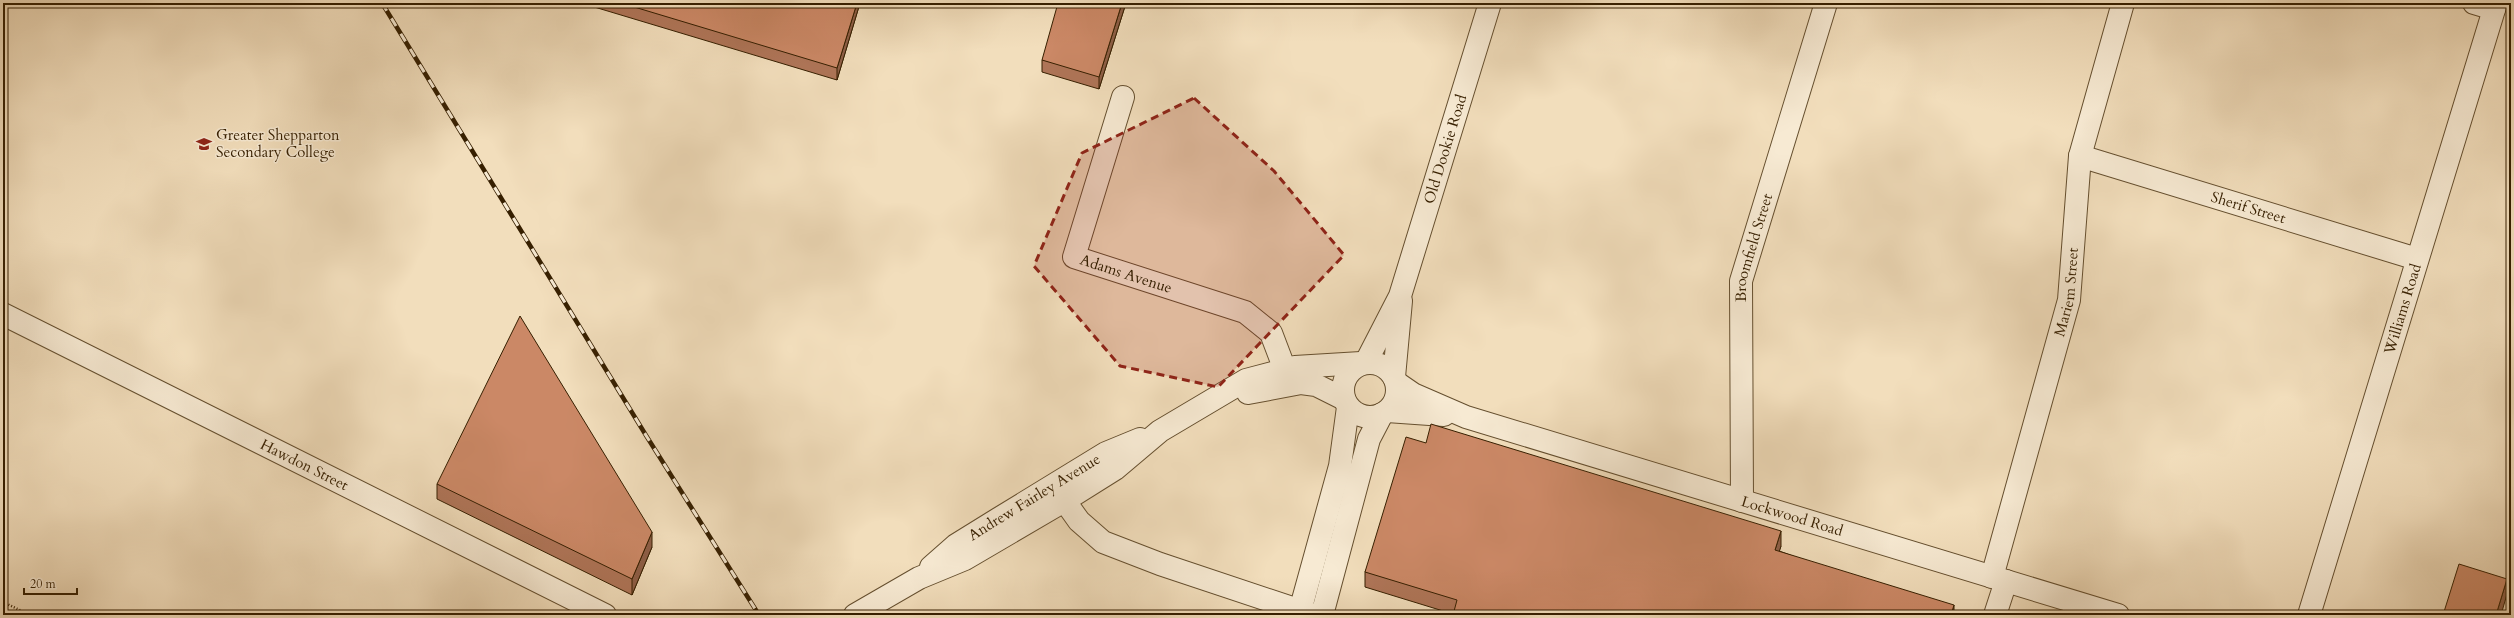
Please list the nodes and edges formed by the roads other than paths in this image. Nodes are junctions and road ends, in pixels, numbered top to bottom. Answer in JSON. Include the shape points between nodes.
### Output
{"nodes":[{"id":1,"x":1490,"y":3,"type":"edge"},
{"id":2,"x":1826,"y":3,"type":"edge"},
{"id":3,"x":2123,"y":3,"type":"edge"},
{"id":4,"x":2488,"y":5,"type":"edge"},
{"id":5,"x":1123,"y":97,"type":"dead end"},
{"id":6,"x":2080,"y":156,"type":"junction"},
{"id":7,"x":2417,"y":259,"type":"junction"},
{"id":8,"x":1400,"y":296,"type":"junction"},
{"id":9,"x":3,"y":314,"type":"edge"},
{"id":10,"x":1364,"y":363,"type":"junction"},
{"id":11,"x":1282,"y":370,"type":"junction"},
{"id":12,"x":1395,"y":380,"type":"junction"},
{"id":13,"x":1217,"y":398,"type":"junction"},
{"id":14,"x":1346,"y":403,"type":"junction"},
{"id":15,"x":1385,"y":413,"type":"junction"},
{"id":16,"x":1466,"y":417,"type":"junction"},
{"id":17,"x":1059,"y":493,"type":"junction"},
{"id":18,"x":1742,"y":501,"type":"junction"},
{"id":19,"x":1999,"y":579,"type":"junction"},
{"id":20,"x":1306,"y":613,"type":"edge"},
{"id":21,"x":605,"y":615,"type":"edge"},
{"id":22,"x":855,"y":615,"type":"edge"},
{"id":23,"x":1322,"y":615,"type":"edge"},
{"id":24,"x":1995,"y":615,"type":"edge"},
{"id":25,"x":2118,"y":615,"type":"edge"},
{"id":26,"x":2309,"y":615,"type":"edge"}],
"edges":[{"from":1,"to":8,"type":"street","name":"Old Dookie Road"},
{"from":2,"to":18,"type":"street","name":"Broomfield Street","via":[[1741,281]]},
{"from":3,"to":6,"type":"street","name":"Mariem Street"},
{"from":4,"to":7,"type":"street","name":"Williams Road"},
{"from":5,"to":11,"type":"street","name":"Adams Avenue","via":[[1074,257],[1245,312],[1271,333],[1282,362]]},
{"from":6,"to":7,"type":"street","name":"Sherif Street"},
{"from":6,"to":19,"type":"street","name":"Mariem Street","via":[[2070,300]]},
{"from":7,"to":26,"type":"street","name":"Williams Road"},
{"from":8,"to":10,"type":"street","name":"Old Dookie Road"},
{"from":8,"to":12,"type":"street","name":"Old Dookie Road"},
{"from":9,"to":21,"type":"street","name":"Hawdon Street"},
{"from":10,"to":11,"type":"street","name":"Andrew Fairley Avenue"},
{"from":10,"to":12,"type":"street","via":[[1379,364]]},
{"from":10,"to":14,"type":"street","via":[[1347,374],[1342,390]]},
{"from":11,"to":13,"type":"street","name":"Andrew Fairley Avenue","via":[[1246,380]]},
{"from":12,"to":15,"type":"street","via":[[1397,395]]},
{"from":12,"to":16,"type":"street","name":"Lockwood Road","via":[[1413,394]]},
{"from":13,"to":14,"type":"street","name":"Andrew Fairley Avenue","via":[[1301,383],[1316,385]]},
{"from":13,"to":17,"type":"street","name":"Andrew Fairley Avenue","via":[[1160,431],[1106,453]]},
{"from":14,"to":15,"type":"street","via":[[1364,417]]},
{"from":14,"to":20,"type":"street","via":[[1340,466]]},
{"from":15,"to":16,"type":"street","name":"Lockwood Road"},
{"from":15,"to":23,"type":"street","via":[[1369,439]]},
{"from":16,"to":18,"type":"street","name":"Lockwood Road"},
{"from":17,"to":20,"type":"street","via":[[1090,532],[1118,550]]},
{"from":17,"to":22,"type":"street","name":"Andrew Fairley Avenue","via":[[999,529],[956,545],[919,578]]},
{"from":18,"to":19,"type":"street","name":"Lockwood Road"},
{"from":19,"to":24,"type":"street","name":"Mariem Street"},
{"from":19,"to":25,"type":"street","name":"Lockwood Road"}]}
